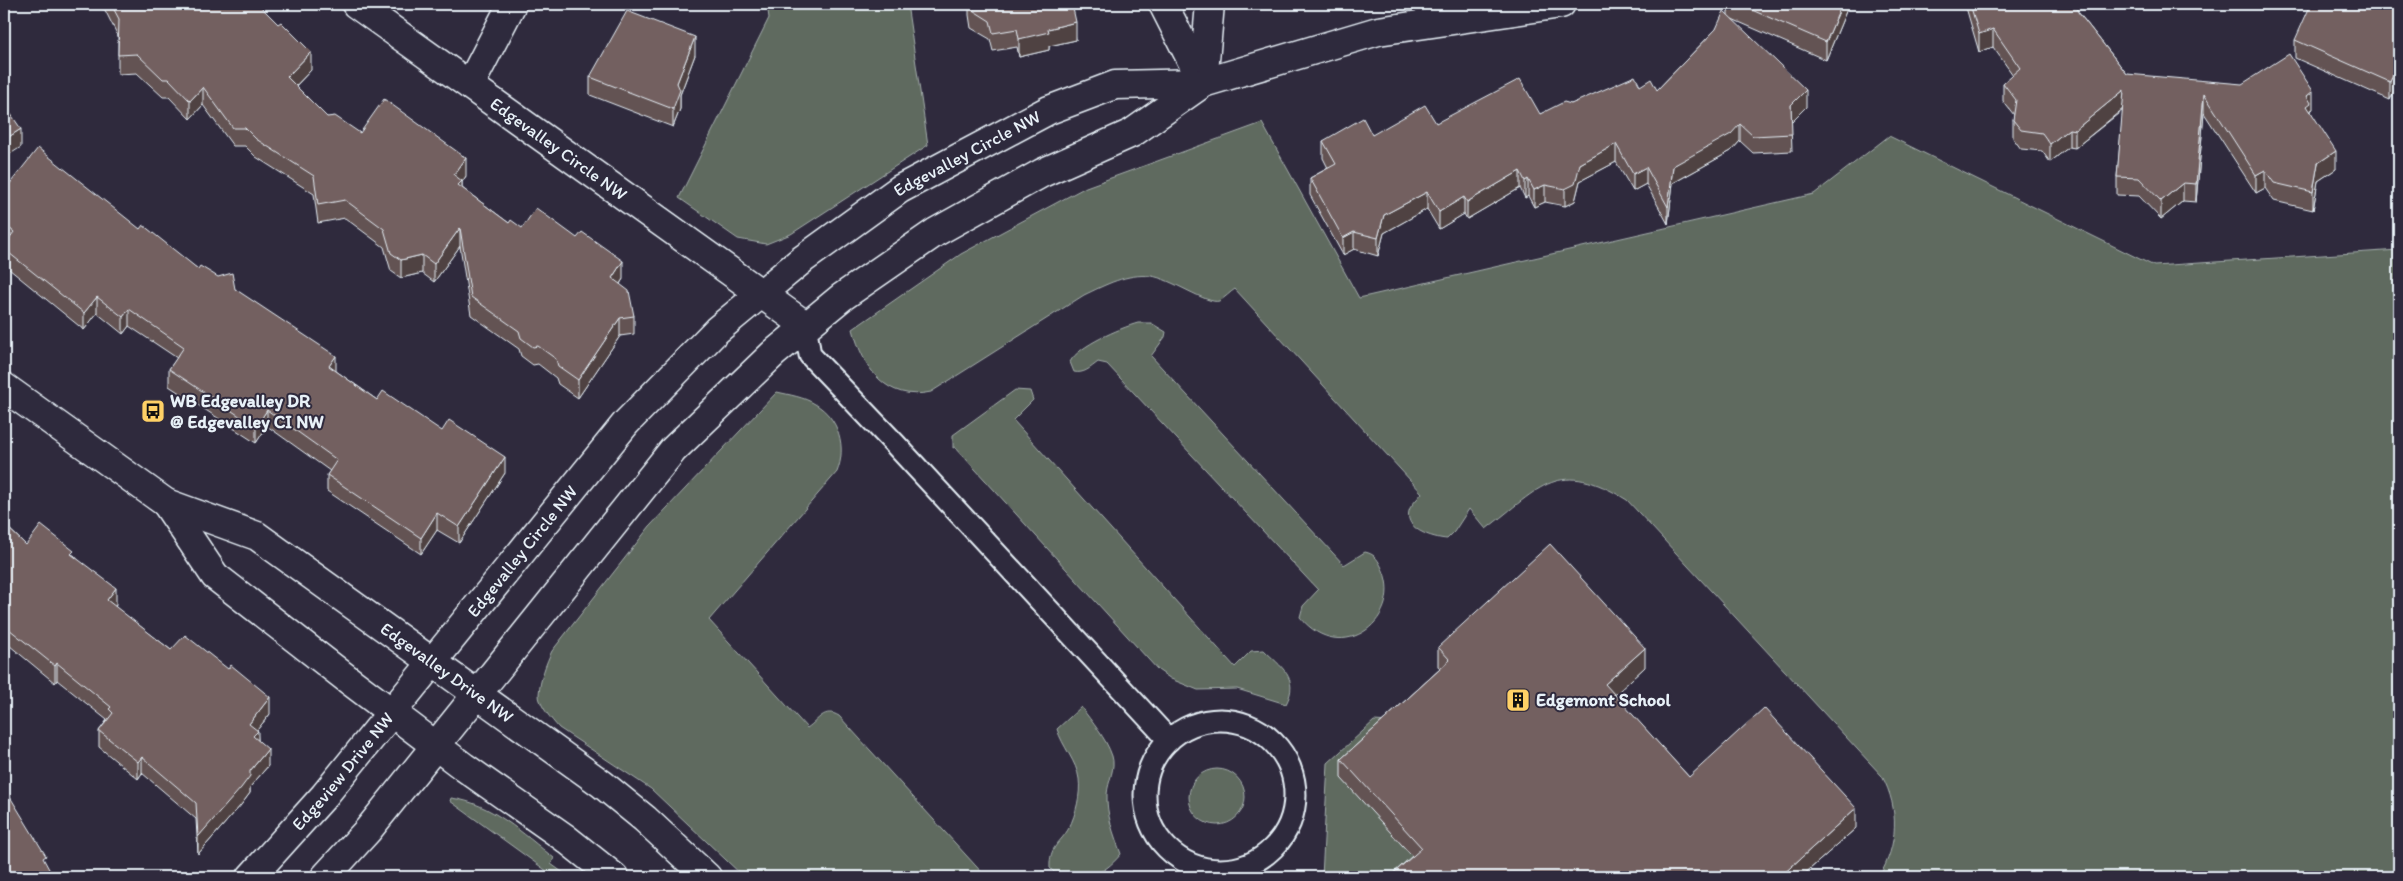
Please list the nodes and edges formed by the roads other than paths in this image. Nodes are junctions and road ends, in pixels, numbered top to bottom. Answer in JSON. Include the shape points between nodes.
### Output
{"nodes":[{"id":1,"x":356,"y":4,"type":"edge"},
{"id":2,"x":512,"y":4,"type":"edge"},
{"id":3,"x":1163,"y":4,"type":"edge"},
{"id":4,"x":1210,"y":4,"type":"edge"},
{"id":5,"x":1561,"y":4,"type":"edge"},
{"id":6,"x":1203,"y":83,"type":"junction"},
{"id":7,"x":470,"y":85,"type":"junction"},
{"id":8,"x":760,"y":293,"type":"junction"},
{"id":9,"x":806,"y":325,"type":"junction"},
{"id":10,"x":4,"y":387,"type":"edge"},
{"id":11,"x":166,"y":503,"type":"junction"},
{"id":12,"x":432,"y":662,"type":"junction"},
{"id":13,"x":476,"y":694,"type":"junction"},
{"id":14,"x":392,"y":712,"type":"junction"},
{"id":15,"x":1169,"y":740,"type":"junction"},
{"id":16,"x":435,"y":744,"type":"junction"},
{"id":17,"x":251,"y":877,"type":"edge"},
{"id":18,"x":325,"y":877,"type":"edge"},
{"id":19,"x":614,"y":877,"type":"edge"},
{"id":20,"x":707,"y":877,"type":"edge"}],
"edges":[{"from":1,"to":7,"type":"street","name":"Edgevalley Circle NW"},
{"from":2,"to":7,"type":"street"},
{"from":3,"to":6,"type":"street"},
{"from":4,"to":6,"type":"street"},
{"from":5,"to":6,"type":"street","name":"Edgevalley Circle NW","via":[[1378,31]]},
{"from":6,"to":8,"type":"street","name":"Edgevalley Circle NW","via":[[1116,86],[1049,110],[900,189]]},
{"from":6,"to":9,"type":"street","name":"Edgevalley Circle NW","via":[[1132,134],[1042,173],[936,232]]},
{"from":7,"to":8,"type":"street","name":"Edgevalley Circle NW"},
{"from":8,"to":9,"type":"street","name":"Edgevalley Circle NW"},
{"from":8,"to":12,"type":"street","name":"Edgevalley Circle NW","via":[[717,330],[626,423]]},
{"from":9,"to":13,"type":"street","name":"Edgevalley Circle NW","via":[[673,450]]},
{"from":9,"to":15,"type":"lane","via":[[810,355]]},
{"from":10,"to":11,"type":"street","name":"Edgevalley Drive NW"},
{"from":11,"to":12,"type":"street","name":"Edgevalley Drive NW","via":[[257,536]]},
{"from":11,"to":14,"type":"street","name":"Edgevalley Drive NW","via":[[216,576]]},
{"from":12,"to":13,"type":"street","name":"Edgevalley Drive NW"},
{"from":12,"to":14,"type":"street","name":"Edgeview Drive NW"},
{"from":13,"to":16,"type":"street"},
{"from":13,"to":20,"type":"street","name":"Edgevalley Drive NW","via":[[602,784]]},
{"from":14,"to":16,"type":"street","name":"Edgevalley Drive NW"},
{"from":14,"to":17,"type":"street","name":"Edgeview Drive NW","via":[[324,796]]},
{"from":15,"to":15,"type":"lane","via":[[1156,756],[1148,775],[1145,795],[1150,822],[1169,851],[1187,863],[1216,870],[1230,870],[1270,852],[1284,835],[1293,815],[1295,794],[1292,772],[1277,747],[1249,726],[1228,721],[1207,722],[1187,728]]},
{"from":16,"to":18,"type":"street","via":[[368,830]]},
{"from":16,"to":19,"type":"street","name":"Edgevalley Drive NW"}]}
